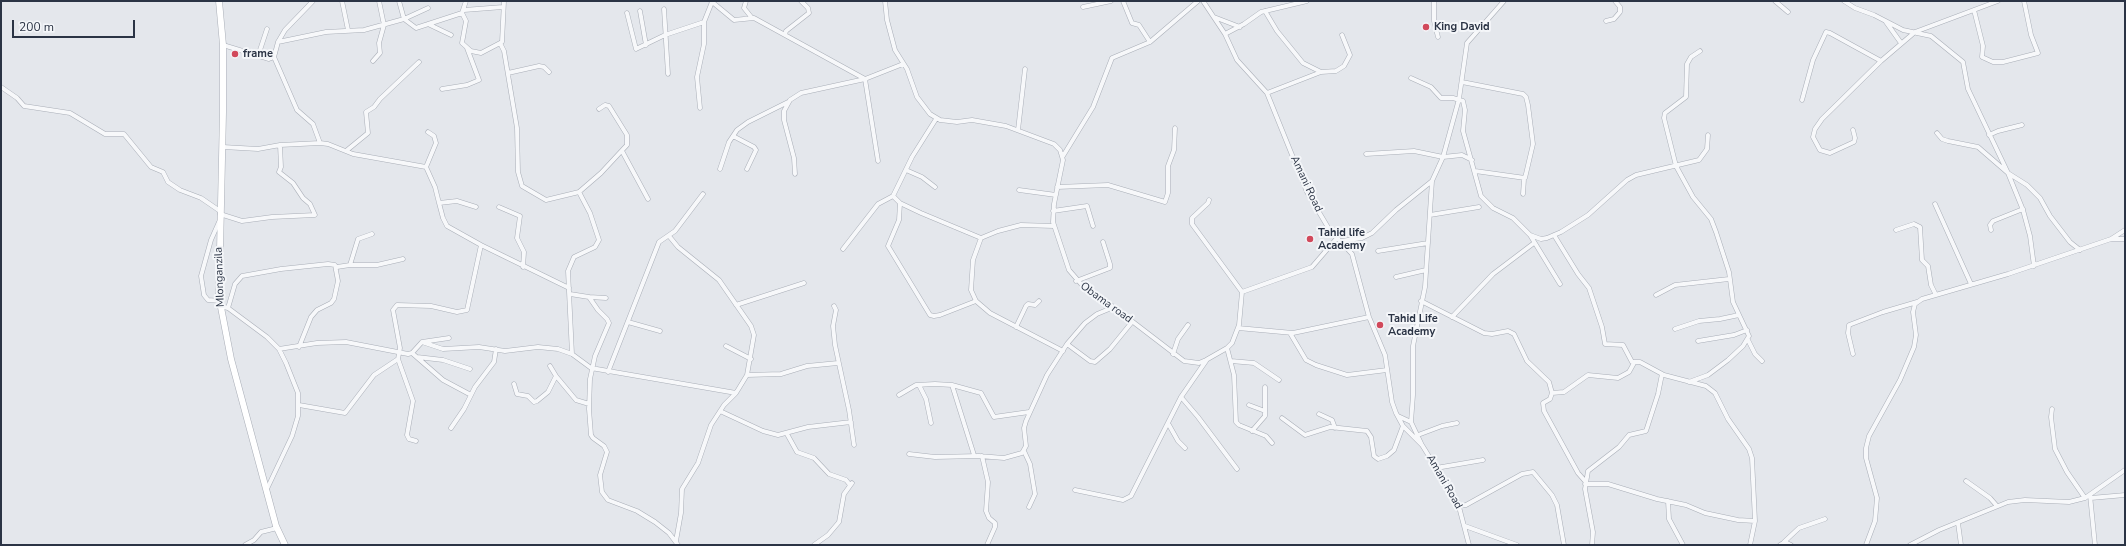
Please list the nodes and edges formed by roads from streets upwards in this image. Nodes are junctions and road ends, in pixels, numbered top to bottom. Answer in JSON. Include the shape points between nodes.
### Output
{"nodes":[{"id":1,"x":219,"y":1,"type":"edge"},
{"id":2,"x":313,"y":1,"type":"edge"},
{"id":3,"x":342,"y":1,"type":"edge"},
{"id":4,"x":379,"y":1,"type":"edge"},
{"id":5,"x":399,"y":1,"type":"edge"},
{"id":6,"x":466,"y":1,"type":"edge"},
{"id":7,"x":504,"y":1,"type":"edge"},
{"id":8,"x":746,"y":1,"type":"edge"},
{"id":9,"x":801,"y":1,"type":"edge"},
{"id":10,"x":885,"y":1,"type":"edge"},
{"id":11,"x":1111,"y":1,"type":"edge"},
{"id":12,"x":1123,"y":1,"type":"edge"},
{"id":13,"x":1198,"y":1,"type":"edge"},
{"id":14,"x":1202,"y":1,"type":"edge"},
{"id":15,"x":1307,"y":1,"type":"edge"},
{"id":16,"x":1434,"y":1,"type":"edge"},
{"id":17,"x":1504,"y":1,"type":"edge"},
{"id":18,"x":1615,"y":1,"type":"edge"},
{"id":19,"x":1775,"y":1,"type":"edge"},
{"id":20,"x":1844,"y":1,"type":"edge"},
{"id":21,"x":1998,"y":1,"type":"edge"},
{"id":22,"x":2024,"y":1,"type":"edge"},
{"id":23,"x":712,"y":2,"type":"edge"},
{"id":24,"x":1083,"y":7,"type":"dead end"},
{"id":25,"x":428,"y":8,"type":"dead end"},
{"id":26,"x":503,"y":8,"type":"junction"},
{"id":27,"x":664,"y":9,"type":"dead end"},
{"id":28,"x":640,"y":10,"type":"dead end"},
{"id":29,"x":1974,"y":10,"type":"junction"},
{"id":30,"x":463,"y":11,"type":"junction"},
{"id":31,"x":1265,"y":11,"type":"junction"},
{"id":32,"x":1788,"y":12,"type":"dead end"},
{"id":33,"x":627,"y":13,"type":"dead end"},
{"id":34,"x":1213,"y":17,"type":"junction"},
{"id":35,"x":752,"y":18,"type":"junction"},
{"id":36,"x":404,"y":19,"type":"junction"},
{"id":37,"x":1884,"y":20,"type":"junction"},
{"id":38,"x":1606,"y":21,"type":"dead end"},
{"id":39,"x":704,"y":22,"type":"junction"},
{"id":40,"x":428,"y":24,"type":"junction"},
{"id":41,"x":384,"y":25,"type":"junction"},
{"id":42,"x":1240,"y":26,"type":"junction"},
{"id":43,"x":267,"y":29,"type":"dead end"},
{"id":44,"x":348,"y":30,"type":"junction"},
{"id":45,"x":1915,"y":32,"type":"junction"},
{"id":46,"x":1225,"y":34,"type":"junction"},
{"id":47,"x":451,"y":35,"type":"dead end"},
{"id":48,"x":664,"y":35,"type":"junction"},
{"id":49,"x":786,"y":35,"type":"junction"},
{"id":50,"x":1342,"y":35,"type":"dead end"},
{"id":51,"x":1438,"y":37,"type":"dead end"},
{"id":52,"x":278,"y":42,"type":"junction"},
{"id":53,"x":1150,"y":42,"type":"junction"},
{"id":54,"x":500,"y":43,"type":"junction"},
{"id":55,"x":1901,"y":43,"type":"junction"},
{"id":56,"x":223,"y":45,"type":"junction"},
{"id":57,"x":646,"y":45,"type":"junction"},
{"id":58,"x":466,"y":47,"type":"junction"},
{"id":59,"x":1700,"y":51,"type":"dead end"},
{"id":60,"x":258,"y":56,"type":"junction"},
{"id":61,"x":274,"y":57,"type":"junction"},
{"id":62,"x":373,"y":61,"type":"dead end"},
{"id":63,"x":1881,"y":61,"type":"junction"},
{"id":64,"x":419,"y":62,"type":"dead end"},
{"id":65,"x":903,"y":64,"type":"junction"},
{"id":66,"x":1025,"y":69,"type":"dead end"},
{"id":67,"x":549,"y":72,"type":"dead end"},
{"id":68,"x":1321,"y":72,"type":"junction"},
{"id":69,"x":508,"y":73,"type":"junction"},
{"id":70,"x":668,"y":74,"type":"dead end"},
{"id":71,"x":1411,"y":78,"type":"dead end"},
{"id":72,"x":865,"y":79,"type":"junction"},
{"id":73,"x":1462,"y":82,"type":"junction"},
{"id":74,"x":1,"y":88,"type":"edge"},
{"id":75,"x":442,"y":89,"type":"dead end"},
{"id":76,"x":1267,"y":93,"type":"junction"},
{"id":77,"x":1459,"y":99,"type":"junction"},
{"id":78,"x":1802,"y":100,"type":"dead end"},
{"id":79,"x":788,"y":102,"type":"junction"},
{"id":80,"x":700,"y":108,"type":"dead end"},
{"id":81,"x":599,"y":109,"type":"dead end"},
{"id":82,"x":936,"y":119,"type":"junction"},
{"id":83,"x":2022,"y":125,"type":"dead end"},
{"id":84,"x":1175,"y":128,"type":"dead end"},
{"id":85,"x":1018,"y":130,"type":"junction"},
{"id":86,"x":1853,"y":130,"type":"dead end"},
{"id":87,"x":428,"y":132,"type":"dead end"},
{"id":88,"x":1937,"y":133,"type":"dead end"},
{"id":89,"x":1708,"y":135,"type":"dead end"},
{"id":90,"x":1988,"y":135,"type":"junction"},
{"id":91,"x":733,"y":136,"type":"junction"},
{"id":92,"x":320,"y":143,"type":"junction"},
{"id":93,"x":280,"y":145,"type":"junction"},
{"id":94,"x":222,"y":147,"type":"junction"},
{"id":95,"x":346,"y":151,"type":"junction"},
{"id":96,"x":622,"y":151,"type":"junction"},
{"id":97,"x":1366,"y":154,"type":"dead end"},
{"id":98,"x":1063,"y":156,"type":"junction"},
{"id":99,"x":1443,"y":157,"type":"junction"},
{"id":100,"x":1472,"y":160,"type":"junction"},
{"id":101,"x":878,"y":161,"type":"dead end"},
{"id":102,"x":426,"y":166,"type":"junction"},
{"id":103,"x":1676,"y":166,"type":"junction"},
{"id":104,"x":720,"y":169,"type":"dead end"},
{"id":105,"x":747,"y":169,"type":"dead end"},
{"id":106,"x":906,"y":170,"type":"junction"},
{"id":107,"x":1475,"y":171,"type":"junction"},
{"id":108,"x":2008,"y":173,"type":"junction"},
{"id":109,"x":795,"y":174,"type":"dead end"},
{"id":110,"x":1524,"y":179,"type":"junction"},
{"id":111,"x":1432,"y":181,"type":"junction"},
{"id":112,"x":935,"y":187,"type":"dead end"},
{"id":113,"x":1057,"y":188,"type":"junction"},
{"id":114,"x":1019,"y":190,"type":"dead end"},
{"id":115,"x":579,"y":192,"type":"junction"},
{"id":116,"x":703,"y":194,"type":"dead end"},
{"id":117,"x":1523,"y":194,"type":"dead end"},
{"id":118,"x":1056,"y":195,"type":"junction"},
{"id":119,"x":893,"y":196,"type":"junction"},
{"id":120,"x":648,"y":199,"type":"dead end"},
{"id":121,"x":1209,"y":200,"type":"dead end"},
{"id":122,"x":439,"y":203,"type":"junction"},
{"id":123,"x":900,"y":203,"type":"junction"},
{"id":124,"x":1935,"y":204,"type":"dead end"},
{"id":125,"x":476,"y":207,"type":"dead end"},
{"id":126,"x":499,"y":207,"type":"dead end"},
{"id":127,"x":1479,"y":207,"type":"dead end"},
{"id":128,"x":2022,"y":209,"type":"junction"},
{"id":129,"x":1054,"y":211,"type":"junction"},
{"id":130,"x":220,"y":212,"type":"junction"},
{"id":131,"x":1430,"y":215,"type":"junction"},
{"id":132,"x":220,"y":222,"type":"junction"},
{"id":133,"x":1054,"y":226,"type":"junction"},
{"id":134,"x":1093,"y":226,"type":"dead end"},
{"id":135,"x":1896,"y":230,"type":"dead end"},
{"id":136,"x":1991,"y":230,"type":"dead end"},
{"id":137,"x":2125,"y":230,"type":"edge"},
{"id":138,"x":372,"y":234,"type":"dead end"},
{"id":139,"x":1530,"y":235,"type":"junction"},
{"id":140,"x":1554,"y":235,"type":"junction"},
{"id":141,"x":669,"y":236,"type":"junction"},
{"id":142,"x":981,"y":238,"type":"junction"},
{"id":143,"x":1339,"y":239,"type":"junction"},
{"id":144,"x":2112,"y":239,"type":"junction"},
{"id":145,"x":2125,"y":239,"type":"edge"},
{"id":146,"x":1103,"y":242,"type":"dead end"},
{"id":147,"x":1428,"y":243,"type":"junction"},
{"id":148,"x":1534,"y":243,"type":"junction"},
{"id":149,"x":481,"y":245,"type":"junction"},
{"id":150,"x":843,"y":249,"type":"dead end"},
{"id":151,"x":2080,"y":250,"type":"junction"},
{"id":152,"x":1378,"y":251,"type":"dead end"},
{"id":153,"x":403,"y":259,"type":"dead end"},
{"id":154,"x":350,"y":265,"type":"junction"},
{"id":155,"x":2034,"y":266,"type":"junction"},
{"id":156,"x":337,"y":267,"type":"junction"},
{"id":157,"x":523,"y":267,"type":"junction"},
{"id":158,"x":1426,"y":270,"type":"junction"},
{"id":159,"x":1396,"y":277,"type":"dead end"},
{"id":160,"x":1729,"y":279,"type":"junction"},
{"id":161,"x":1076,"y":281,"type":"junction"},
{"id":162,"x":804,"y":283,"type":"dead end"},
{"id":163,"x":1560,"y":284,"type":"dead end"},
{"id":164,"x":1971,"y":284,"type":"junction"},
{"id":165,"x":569,"y":288,"type":"junction"},
{"id":166,"x":1242,"y":292,"type":"junction"},
{"id":167,"x":570,"y":294,"type":"junction"},
{"id":168,"x":1656,"y":295,"type":"dead end"},
{"id":169,"x":1936,"y":295,"type":"junction"},
{"id":170,"x":589,"y":297,"type":"junction"},
{"id":171,"x":606,"y":298,"type":"dead end"},
{"id":172,"x":976,"y":301,"type":"junction"},
{"id":173,"x":1039,"y":301,"type":"dead end"},
{"id":174,"x":1421,"y":301,"type":"junction"},
{"id":175,"x":1916,"y":302,"type":"junction"},
{"id":176,"x":220,"y":303,"type":"junction"},
{"id":177,"x":736,"y":305,"type":"junction"},
{"id":178,"x":834,"y":306,"type":"dead end"},
{"id":179,"x":1114,"y":307,"type":"junction"},
{"id":180,"x":228,"y":308,"type":"junction"},
{"id":181,"x":1739,"y":315,"type":"junction"},
{"id":182,"x":1369,"y":317,"type":"junction"},
{"id":183,"x":1452,"y":317,"type":"junction"},
{"id":184,"x":628,"y":322,"type":"junction"},
{"id":185,"x":1132,"y":322,"type":"junction"},
{"id":186,"x":1188,"y":324,"type":"dead end"},
{"id":187,"x":1016,"y":328,"type":"junction"},
{"id":188,"x":1238,"y":328,"type":"junction"},
{"id":189,"x":1675,"y":329,"type":"dead end"},
{"id":190,"x":1747,"y":330,"type":"junction"},
{"id":191,"x":660,"y":331,"type":"dead end"},
{"id":192,"x":1290,"y":333,"type":"junction"},
{"id":193,"x":449,"y":338,"type":"dead end"},
{"id":194,"x":1748,"y":340,"type":"junction"},
{"id":195,"x":1698,"y":341,"type":"dead end"},
{"id":196,"x":422,"y":342,"type":"junction"},
{"id":197,"x":1067,"y":344,"type":"junction"},
{"id":198,"x":726,"y":346,"type":"dead end"},
{"id":199,"x":299,"y":347,"type":"junction"},
{"id":200,"x":1227,"y":348,"type":"junction"},
{"id":201,"x":278,"y":349,"type":"junction"},
{"id":202,"x":496,"y":349,"type":"junction"},
{"id":203,"x":1062,"y":351,"type":"junction"},
{"id":204,"x":399,"y":352,"type":"junction"},
{"id":205,"x":412,"y":354,"type":"junction"},
{"id":206,"x":572,"y":354,"type":"junction"},
{"id":207,"x":1173,"y":354,"type":"junction"},
{"id":208,"x":1853,"y":354,"type":"dead end"},
{"id":209,"x":417,"y":357,"type":"junction"},
{"id":210,"x":398,"y":359,"type":"junction"},
{"id":211,"x":750,"y":360,"type":"junction"},
{"id":212,"x":1206,"y":360,"type":"junction"},
{"id":213,"x":1231,"y":361,"type":"junction"},
{"id":214,"x":1762,"y":361,"type":"dead end"},
{"id":215,"x":838,"y":363,"type":"junction"},
{"id":216,"x":1634,"y":363,"type":"junction"},
{"id":217,"x":550,"y":366,"type":"dead end"},
{"id":218,"x":591,"y":368,"type":"junction"},
{"id":219,"x":470,"y":369,"type":"dead end"},
{"id":220,"x":1387,"y":370,"type":"junction"},
{"id":221,"x":608,"y":372,"type":"junction"},
{"id":222,"x":1662,"y":374,"type":"junction"},
{"id":223,"x":747,"y":375,"type":"junction"},
{"id":224,"x":556,"y":376,"type":"junction"},
{"id":225,"x":1279,"y":380,"type":"dead end"},
{"id":226,"x":1688,"y":382,"type":"junction"},
{"id":227,"x":514,"y":384,"type":"dead end"},
{"id":228,"x":919,"y":385,"type":"junction"},
{"id":229,"x":952,"y":386,"type":"junction"},
{"id":230,"x":1265,"y":387,"type":"dead end"},
{"id":231,"x":736,"y":393,"type":"junction"},
{"id":232,"x":1552,"y":393,"type":"junction"},
{"id":233,"x":471,"y":395,"type":"junction"},
{"id":234,"x":899,"y":395,"type":"dead end"},
{"id":235,"x":1181,"y":397,"type":"junction"},
{"id":236,"x":589,"y":404,"type":"junction"},
{"id":237,"x":299,"y":405,"type":"junction"},
{"id":238,"x":1249,"y":405,"type":"dead end"},
{"id":239,"x":2052,"y":409,"type":"dead end"},
{"id":240,"x":720,"y":411,"type":"junction"},
{"id":241,"x":1266,"y":411,"type":"junction"},
{"id":242,"x":1029,"y":412,"type":"junction"},
{"id":243,"x":1319,"y":414,"type":"dead end"},
{"id":244,"x":1398,"y":416,"type":"junction"},
{"id":245,"x":1282,"y":418,"type":"dead end"},
{"id":246,"x":851,"y":422,"type":"junction"},
{"id":247,"x":1411,"y":422,"type":"junction"},
{"id":248,"x":931,"y":423,"type":"dead end"},
{"id":249,"x":1457,"y":423,"type":"dead end"},
{"id":250,"x":1168,"y":425,"type":"junction"},
{"id":251,"x":1403,"y":426,"type":"junction"},
{"id":252,"x":451,"y":428,"type":"dead end"},
{"id":253,"x":1335,"y":428,"type":"junction"},
{"id":254,"x":1252,"y":431,"type":"junction"},
{"id":255,"x":787,"y":434,"type":"junction"},
{"id":256,"x":1418,"y":435,"type":"junction"},
{"id":257,"x":416,"y":441,"type":"dead end"},
{"id":258,"x":1272,"y":443,"type":"dead end"},
{"id":259,"x":854,"y":445,"type":"dead end"},
{"id":260,"x":1422,"y":445,"type":"junction"},
{"id":261,"x":1185,"y":448,"type":"dead end"},
{"id":262,"x":1024,"y":451,"type":"junction"},
{"id":263,"x":909,"y":454,"type":"dead end"},
{"id":264,"x":974,"y":456,"type":"junction"},
{"id":265,"x":982,"y":456,"type":"junction"},
{"id":266,"x":1483,"y":460,"type":"dead end"},
{"id":267,"x":1436,"y":468,"type":"junction"},
{"id":268,"x":1237,"y":469,"type":"dead end"},
{"id":269,"x":2125,"y":470,"type":"edge"},
{"id":270,"x":1966,"y":481,"type":"dead end"},
{"id":271,"x":1585,"y":482,"type":"junction"},
{"id":272,"x":1075,"y":490,"type":"dead end"},
{"id":273,"x":266,"y":491,"type":"junction"},
{"id":274,"x":2125,"y":495,"type":"edge"},
{"id":275,"x":2090,"y":496,"type":"junction"},
{"id":276,"x":2085,"y":498,"type":"junction"},
{"id":277,"x":1668,"y":501,"type":"junction"},
{"id":278,"x":1459,"y":506,"type":"junction"},
{"id":279,"x":1997,"y":506,"type":"junction"},
{"id":280,"x":1029,"y":507,"type":"dead end"},
{"id":281,"x":1825,"y":518,"type":"dead end"},
{"id":282,"x":1755,"y":521,"type":"junction"},
{"id":283,"x":1958,"y":523,"type":"junction"},
{"id":284,"x":1465,"y":526,"type":"junction"},
{"id":285,"x":277,"y":528,"type":"junction"},
{"id":286,"x":1784,"y":542,"type":"junction"},
{"id":287,"x":677,"y":543,"type":"edge"},
{"id":288,"x":245,"y":545,"type":"edge"},
{"id":289,"x":285,"y":545,"type":"edge"},
{"id":290,"x":814,"y":545,"type":"edge"},
{"id":291,"x":987,"y":545,"type":"edge"},
{"id":292,"x":1469,"y":545,"type":"edge"},
{"id":293,"x":1517,"y":545,"type":"edge"},
{"id":294,"x":1564,"y":545,"type":"edge"},
{"id":295,"x":1592,"y":545,"type":"edge"},
{"id":296,"x":1683,"y":545,"type":"edge"},
{"id":297,"x":1750,"y":545,"type":"edge"},
{"id":298,"x":1780,"y":545,"type":"edge"},
{"id":299,"x":1792,"y":545,"type":"edge"},
{"id":300,"x":1866,"y":545,"type":"edge"},
{"id":301,"x":1910,"y":545,"type":"edge"},
{"id":302,"x":1961,"y":545,"type":"edge"},
{"id":303,"x":2095,"y":545,"type":"edge"}],
"edges":[{"from":1,"to":56,"type":"street","name":"Mlonganzila"},
{"from":2,"to":52,"type":"street"},
{"from":3,"to":44,"type":"street"},
{"from":4,"to":41,"type":"street"},
{"from":5,"to":36,"type":"street"},
{"from":6,"to":30,"type":"street"},
{"from":7,"to":26,"type":"street"},
{"from":8,"to":35,"type":"street","via":[[745,9]]},
{"from":9,"to":49,"type":"street","via":[[809,13],[786,31]]},
{"from":10,"to":65,"type":"street","via":[[892,41]]},
{"from":11,"to":24,"type":"street"},
{"from":12,"to":53,"type":"street","via":[[1132,23],[1139,25]]},
{"from":13,"to":53,"type":"street","name":"Obama road"},
{"from":14,"to":34,"type":"street","name":"Amani Road"},
{"from":15,"to":31,"type":"street"},
{"from":16,"to":51,"type":"street"},
{"from":17,"to":73,"type":"street","via":[[1467,43]]},
{"from":18,"to":38,"type":"street","via":[[1620,6],[1620,12],[1614,20]]},
{"from":19,"to":32,"type":"street"},
{"from":20,"to":37,"type":"street"},
{"from":21,"to":29,"type":"street"},
{"from":22,"to":29,"type":"street","via":[[2031,35],[2038,53],[2003,62],[1993,62],[1982,57],[1984,46]]},
{"from":23,"to":35,"type":"street","via":[[734,20]]},
{"from":23,"to":39,"type":"street"},
{"from":25,"to":36,"type":"street"},
{"from":26,"to":30,"type":"street"},
{"from":26,"to":54,"type":"street"},
{"from":27,"to":48,"type":"street"},
{"from":28,"to":57,"type":"street"},
{"from":29,"to":45,"type":"street"},
{"from":30,"to":40,"type":"street"},
{"from":30,"to":58,"type":"street","via":[[466,21],[462,41]]},
{"from":31,"to":42,"type":"street"},
{"from":31,"to":68,"type":"street","via":[[1277,31],[1303,62]]},
{"from":33,"to":57,"type":"street","via":[[635,48]]},
{"from":34,"to":42,"type":"street"},
{"from":34,"to":46,"type":"street","name":"Amani Road"},
{"from":35,"to":49,"type":"street"},
{"from":36,"to":40,"type":"street","via":[[414,28]]},
{"from":36,"to":41,"type":"street"},
{"from":37,"to":45,"type":"street","via":[[1903,30]]},
{"from":37,"to":55,"type":"street"},
{"from":39,"to":48,"type":"street"},
{"from":39,"to":80,"type":"street","via":[[704,44],[697,84]]},
{"from":40,"to":47,"type":"street"},
{"from":41,"to":44,"type":"street","via":[[364,30]]},
{"from":41,"to":62,"type":"street","via":[[379,43],[380,53]]},
{"from":42,"to":46,"type":"street"},
{"from":43,"to":60,"type":"street"},
{"from":44,"to":52,"type":"street","via":[[306,35]]},
{"from":45,"to":55,"type":"street"},
{"from":45,"to":90,"type":"street","via":[[1934,38],[1963,62],[1968,89]]},
{"from":46,"to":76,"type":"street","name":"Amani Road","via":[[1237,60]]},
{"from":48,"to":57,"type":"street"},
{"from":48,"to":70,"type":"street"},
{"from":49,"to":72,"type":"street"},
{"from":50,"to":68,"type":"street","via":[[1349,51],[1347,62],[1336,71]]},
{"from":52,"to":61,"type":"street"},
{"from":53,"to":98,"type":"street","name":"Obama road","via":[[1112,58],[1092,107]]},
{"from":54,"to":58,"type":"street","via":[[481,53],[470,51]]},
{"from":54,"to":69,"type":"street"},
{"from":55,"to":63,"type":"street"},
{"from":56,"to":60,"type":"street"},
{"from":56,"to":94,"type":"street","name":"Mlonganzila"},
{"from":58,"to":75,"type":"street","via":[[479,80],[467,85]]},
{"from":59,"to":103,"type":"street","via":[[1691,57],[1687,64],[1686,97],[1664,116]]},
{"from":60,"to":61,"type":"street","via":[[269,59]]},
{"from":61,"to":92,"type":"street","via":[[297,110],[313,124]]},
{"from":63,"to":78,"type":"street","via":[[1826,32],[1813,60]]},
{"from":63,"to":86,"type":"street","via":[[1822,119],[1815,128],[1813,137],[1820,150],[1830,153],[1855,141]]},
{"from":64,"to":95,"type":"street","via":[[366,112],[368,133]]},
{"from":65,"to":72,"type":"street"},
{"from":65,"to":82,"type":"street","via":[[918,98]]},
{"from":66,"to":85,"type":"street"},
{"from":67,"to":69,"type":"street","via":[[539,66]]},
{"from":68,"to":76,"type":"street"},
{"from":69,"to":115,"type":"street","via":[[518,137],[519,175],[522,186],[546,200]]},
{"from":71,"to":77,"type":"street","via":[[1431,87],[1441,98]]},
{"from":72,"to":79,"type":"street","via":[[801,93]]},
{"from":72,"to":101,"type":"street"},
{"from":73,"to":77,"type":"street"},
{"from":73,"to":110,"type":"street","via":[[1526,96],[1533,144]]},
{"from":74,"to":130,"type":"street","via":[[24,106],[70,113],[105,134],[124,134],[151,167],[163,172],[168,182],[201,198]]},
{"from":76,"to":143,"type":"street","name":"Amani Road","via":[[1307,192],[1329,229]]},
{"from":77,"to":99,"type":"street"},
{"from":77,"to":100,"type":"street","via":[[1464,104],[1464,131]]},
{"from":79,"to":91,"type":"street","via":[[748,122]]},
{"from":79,"to":109,"type":"street","via":[[784,110],[784,120],[794,158]]},
{"from":81,"to":96,"type":"street","via":[[605,105],[609,106],[627,135],[627,145]]},
{"from":82,"to":85,"type":"street","via":[[957,122],[972,120]]},
{"from":82,"to":106,"type":"street"},
{"from":83,"to":90,"type":"street"},
{"from":84,"to":113,"type":"street","via":[[1174,150],[1168,166],[1168,196],[1165,202],[1108,185]]},
{"from":85,"to":98,"type":"street","via":[[1054,144]]},
{"from":87,"to":102,"type":"street","via":[[434,136],[436,143]]},
{"from":88,"to":108,"type":"street","via":[[1948,141],[1978,147]]},
{"from":89,"to":103,"type":"street","via":[[1707,149],[1703,156],[1697,161]]},
{"from":90,"to":108,"type":"street"},
{"from":91,"to":104,"type":"street"},
{"from":91,"to":105,"type":"street","via":[[756,150]]},
{"from":92,"to":93,"type":"street"},
{"from":92,"to":95,"type":"street"},
{"from":93,"to":94,"type":"street","via":[[258,149]]},
{"from":93,"to":130,"type":"street","via":[[279,172],[293,183],[310,204],[314,215],[242,221]]},
{"from":94,"to":130,"type":"street","name":"Mlonganzila"},
{"from":95,"to":102,"type":"street"},
{"from":96,"to":115,"type":"street"},
{"from":96,"to":120,"type":"street"},
{"from":97,"to":99,"type":"street","via":[[1414,151]]},
{"from":98,"to":113,"type":"street","name":"Obama road"},
{"from":99,"to":100,"type":"street","via":[[1458,154]]},
{"from":99,"to":111,"type":"street"},
{"from":100,"to":107,"type":"street"},
{"from":102,"to":122,"type":"street"},
{"from":103,"to":140,"type":"street","via":[[1641,173],[1627,180],[1588,215]]},
{"from":103,"to":160,"type":"street","via":[[1693,197],[1711,219],[1721,245]]},
{"from":106,"to":112,"type":"street","via":[[922,177]]},
{"from":106,"to":119,"type":"street"},
{"from":107,"to":110,"type":"street"},
{"from":107,"to":139,"type":"street","via":[[1484,200],[1493,208],[1513,218]]},
{"from":108,"to":128,"type":"street"},
{"from":108,"to":151,"type":"street","via":[[2033,190],[2054,222]]},
{"from":110,"to":117,"type":"street"},
{"from":111,"to":131,"type":"street"},
{"from":111,"to":143,"type":"street","via":[[1372,233],[1362,238]]},
{"from":113,"to":118,"type":"street","name":"Obama road"},
{"from":114,"to":118,"type":"street"},
{"from":115,"to":165,"type":"street","via":[[590,213],[599,240],[595,247],[571,261],[568,271]]},
{"from":116,"to":141,"type":"street"},
{"from":118,"to":129,"type":"street","name":"Obama road"},
{"from":119,"to":123,"type":"street"},
{"from":119,"to":150,"type":"street","via":[[878,204]]},
{"from":121,"to":166,"type":"street","via":[[1192,218],[1192,224]]},
{"from":122,"to":125,"type":"street","via":[[457,201]]},
{"from":122,"to":149,"type":"street","via":[[442,218],[447,226]]},
{"from":123,"to":142,"type":"street"},
{"from":123,"to":172,"type":"street","via":[[899,220],[888,246],[930,314],[940,315]]},
{"from":124,"to":164,"type":"street"},
{"from":126,"to":157,"type":"street","via":[[521,217],[517,238],[524,252]]},
{"from":127,"to":131,"type":"street"},
{"from":128,"to":136,"type":"street","via":[[1993,221],[1990,225]]},
{"from":128,"to":155,"type":"street","via":[[2030,236]]},
{"from":129,"to":133,"type":"street","name":"Obama road"},
{"from":129,"to":134,"type":"street","via":[[1087,206]]},
{"from":130,"to":132,"type":"street","name":"Mlonganzila"},
{"from":131,"to":147,"type":"street"},
{"from":132,"to":176,"type":"street","name":"Mlonganzila"},
{"from":132,"to":176,"type":"street","via":[[211,240],[201,276],[204,295],[208,300]]},
{"from":133,"to":142,"type":"street","via":[[1022,225]]},
{"from":133,"to":161,"type":"street","name":"Obama road","via":[[1067,267]]},
{"from":135,"to":169,"type":"street","via":[[1914,224],[1920,227],[1921,259],[1929,268],[1931,286]]},
{"from":137,"to":144,"type":"street"},
{"from":138,"to":154,"type":"street","via":[[358,239]]},
{"from":139,"to":140,"type":"street","via":[[1544,239]]},
{"from":139,"to":148,"type":"street"},
{"from":140,"to":216,"type":"street","via":[[1589,288],[1602,327],[1604,343],[1623,345]]},
{"from":141,"to":177,"type":"street","via":[[678,247],[716,277]]},
{"from":141,"to":184,"type":"street","via":[[659,242]]},
{"from":142,"to":172,"type":"street","via":[[972,266],[972,290]]},
{"from":143,"to":166,"type":"street","via":[[1312,267]]},
{"from":143,"to":182,"type":"street","name":"Amani Road","via":[[1352,254]]},
{"from":144,"to":145,"type":"street"},
{"from":144,"to":151,"type":"street"},
{"from":146,"to":161,"type":"street","via":[[1110,268]]},
{"from":147,"to":152,"type":"street"},
{"from":147,"to":158,"type":"street"},
{"from":148,"to":163,"type":"street"},
{"from":148,"to":183,"type":"street","via":[[1493,274]]},
{"from":149,"to":157,"type":"street"},
{"from":149,"to":204,"type":"street","via":[[468,310],[457,312],[431,306],[394,307]]},
{"from":151,"to":155,"type":"street"},
{"from":153,"to":154,"type":"street","via":[[377,265]]},
{"from":154,"to":156,"type":"street"},
{"from":155,"to":164,"type":"street"},
{"from":156,"to":180,"type":"street","via":[[328,264],[281,268],[242,276],[235,284]]},
{"from":156,"to":199,"type":"street","via":[[338,281],[334,299],[311,317]]},
{"from":157,"to":165,"type":"street"},
{"from":158,"to":159,"type":"street"},
{"from":158,"to":174,"type":"street"},
{"from":160,"to":168,"type":"street","via":[[1675,285]]},
{"from":160,"to":181,"type":"street","via":[[1731,295]]},
{"from":161,"to":179,"type":"street","name":"Obama road"},
{"from":162,"to":177,"type":"street"},
{"from":164,"to":169,"type":"street"},
{"from":165,"to":167,"type":"street"},
{"from":166,"to":188,"type":"street"},
{"from":167,"to":170,"type":"street"},
{"from":167,"to":206,"type":"street"},
{"from":169,"to":175,"type":"street"},
{"from":170,"to":171,"type":"street"},
{"from":170,"to":218,"type":"street","via":[[609,323]]},
{"from":172,"to":187,"type":"street"},
{"from":173,"to":187,"type":"street","via":[[1035,306],[1026,306]]},
{"from":174,"to":183,"type":"street"},
{"from":174,"to":247,"type":"street","via":[[1413,346]]},
{"from":175,"to":208,"type":"street","via":[[1849,325],[1848,333]]},
{"from":175,"to":300,"type":"street","via":[[1914,347],[1900,380],[1869,436],[1866,448],[1866,458],[1877,498],[1875,521]]},
{"from":176,"to":180,"type":"street"},
{"from":176,"to":273,"type":"street","name":"Mlonganzila","via":[[231,359]]},
{"from":177,"to":211,"type":"street","via":[[753,330]]},
{"from":178,"to":215,"type":"street","via":[[836,310],[833,326]]},
{"from":179,"to":185,"type":"street","name":"Obama road"},
{"from":179,"to":197,"type":"street","via":[[1090,318]]},
{"from":180,"to":201,"type":"street","via":[[259,329]]},
{"from":181,"to":189,"type":"street","via":[[1699,321]]},
{"from":181,"to":190,"type":"street"},
{"from":182,"to":192,"type":"street"},
{"from":182,"to":220,"type":"street","name":"Amani Road","via":[[1385,355]]},
{"from":183,"to":232,"type":"street","via":[[1484,333],[1511,331],[1527,361],[1549,382]]},
{"from":184,"to":191,"type":"street"},
{"from":184,"to":221,"type":"street"},
{"from":185,"to":197,"type":"street","via":[[1110,349],[1095,362]]},
{"from":185,"to":207,"type":"street","name":"Obama road"},
{"from":186,"to":207,"type":"street","via":[[1178,339]]},
{"from":187,"to":203,"type":"street"},
{"from":188,"to":192,"type":"street"},
{"from":188,"to":200,"type":"street"},
{"from":190,"to":194,"type":"street"},
{"from":190,"to":195,"type":"street","via":[[1734,335]]},
{"from":192,"to":220,"type":"street","via":[[1306,360],[1316,365],[1347,375]]},
{"from":193,"to":196,"type":"street"},
{"from":194,"to":214,"type":"street"},
{"from":194,"to":226,"type":"street","via":[[1715,370]]},
{"from":196,"to":202,"type":"street","via":[[438,348]]},
{"from":196,"to":205,"type":"street"},
{"from":197,"to":203,"type":"street"},
{"from":198,"to":211,"type":"street"},
{"from":199,"to":201,"type":"street"},
{"from":199,"to":204,"type":"street","via":[[317,343],[346,342]]},
{"from":200,"to":212,"type":"street","name":"Obama road"},
{"from":200,"to":213,"type":"street"},
{"from":201,"to":237,"type":"street","via":[[295,383]]},
{"from":202,"to":206,"type":"street","via":[[505,351],[538,346]]},
{"from":202,"to":233,"type":"street","via":[[494,362]]},
{"from":203,"to":242,"type":"street"},
{"from":204,"to":205,"type":"street"},
{"from":204,"to":210,"type":"street"},
{"from":205,"to":209,"type":"street"},
{"from":206,"to":218,"type":"street"},
{"from":207,"to":212,"type":"street","name":"Obama road","via":[[1184,361]]},
{"from":209,"to":219,"type":"street","via":[[443,360]]},
{"from":209,"to":233,"type":"street","via":[[443,380]]},
{"from":210,"to":237,"type":"street","via":[[374,375],[345,413]]},
{"from":210,"to":257,"type":"street","via":[[413,401],[407,435],[409,439]]},
{"from":211,"to":223,"type":"street"},
{"from":212,"to":235,"type":"street"},
{"from":213,"to":225,"type":"street","via":[[1254,363]]},
{"from":213,"to":254,"type":"street","via":[[1236,422]]},
{"from":215,"to":223,"type":"street","via":[[807,366],[780,374]]},
{"from":215,"to":246,"type":"street"},
{"from":216,"to":222,"type":"street","via":[[1640,362]]},
{"from":216,"to":232,"type":"street","via":[[1629,372],[1618,378],[1588,375],[1564,392]]},
{"from":217,"to":224,"type":"street"},
{"from":218,"to":221,"type":"street"},
{"from":218,"to":236,"type":"street"},
{"from":220,"to":244,"type":"street","name":"Amani Road","via":[[1392,402]]},
{"from":221,"to":231,"type":"street"},
{"from":222,"to":226,"type":"street"},
{"from":222,"to":271,"type":"street","via":[[1648,429],[1629,434],[1619,447],[1591,468]]},
{"from":223,"to":231,"type":"street"},
{"from":224,"to":227,"type":"street","via":[[548,392],[534,402],[528,396],[516,393]]},
{"from":224,"to":236,"type":"street","via":[[576,400]]},
{"from":226,"to":282,"type":"street","via":[[1712,389],[1728,419],[1749,449],[1753,463]]},
{"from":228,"to":229,"type":"street"},
{"from":228,"to":234,"type":"street"},
{"from":228,"to":248,"type":"street","via":[[928,404]]},
{"from":229,"to":242,"type":"street","via":[[981,393],[994,417]]},
{"from":229,"to":264,"type":"street"},
{"from":230,"to":241,"type":"street"},
{"from":231,"to":240,"type":"street"},
{"from":232,"to":271,"type":"street","via":[[1543,403],[1544,412]]},
{"from":233,"to":252,"type":"street"},
{"from":235,"to":250,"type":"street"},
{"from":235,"to":268,"type":"street"},
{"from":236,"to":287,"type":"street","via":[[592,436],[607,450],[600,475],[600,488],[604,496],[614,503],[642,513]]},
{"from":237,"to":273,"type":"street","via":[[292,436]]},
{"from":238,"to":241,"type":"street"},
{"from":239,"to":276,"type":"street","via":[[2050,417],[2055,449]]},
{"from":240,"to":255,"type":"street","via":[[763,430],[778,435]]},
{"from":240,"to":287,"type":"street","via":[[708,430],[698,463],[682,489]]},
{"from":241,"to":254,"type":"street"},
{"from":242,"to":262,"type":"street","via":[[1024,428]]},
{"from":243,"to":253,"type":"street","via":[[1332,420]]},
{"from":244,"to":247,"type":"street"},
{"from":244,"to":251,"type":"street","name":"Amani Road"},
{"from":245,"to":253,"type":"street","via":[[1305,436],[1322,428]]},
{"from":246,"to":255,"type":"street","via":[[808,427]]},
{"from":246,"to":259,"type":"street"},
{"from":247,"to":256,"type":"street"},
{"from":249,"to":256,"type":"street"},
{"from":250,"to":261,"type":"street"},
{"from":250,"to":272,"type":"street","via":[[1128,499],[1102,497]]},
{"from":251,"to":253,"type":"street","via":[[1394,450],[1378,459],[1374,456],[1371,437],[1367,431]]},
{"from":251,"to":260,"type":"street","name":"Amani Road"},
{"from":254,"to":258,"type":"street","via":[[1266,436]]},
{"from":255,"to":290,"type":"street","via":[[797,452],[814,458],[829,474],[851,484],[844,494],[837,524],[828,535]]},
{"from":256,"to":260,"type":"street"},
{"from":260,"to":267,"type":"street","name":"Amani Road"},
{"from":262,"to":265,"type":"street","via":[[1008,458]]},
{"from":262,"to":280,"type":"street","via":[[1030,464],[1035,494]]},
{"from":263,"to":264,"type":"street","via":[[935,458]]},
{"from":264,"to":265,"type":"street"},
{"from":265,"to":291,"type":"street","via":[[988,482],[986,511],[995,523]]},
{"from":266,"to":267,"type":"street"},
{"from":267,"to":278,"type":"street","name":"Amani Road"},
{"from":269,"to":275,"type":"street"},
{"from":270,"to":279,"type":"street"},
{"from":271,"to":277,"type":"street","via":[[1608,484]]},
{"from":271,"to":295,"type":"street"},
{"from":273,"to":285,"type":"street","name":"Mlonganzila"},
{"from":274,"to":275,"type":"street"},
{"from":275,"to":276,"type":"street"},
{"from":275,"to":303,"type":"street"},
{"from":276,"to":279,"type":"street","via":[[2069,502],[2025,500]]},
{"from":277,"to":282,"type":"street","via":[[1705,513]]},
{"from":277,"to":296,"type":"street","via":[[1669,519]]},
{"from":278,"to":284,"type":"street","name":"Amani Road"},
{"from":278,"to":294,"type":"street","via":[[1466,505],[1522,474],[1533,472],[1557,505]]},
{"from":279,"to":283,"type":"street"},
{"from":281,"to":286,"type":"street","via":[[1798,528]]},
{"from":282,"to":297,"type":"street"},
{"from":283,"to":301,"type":"street"},
{"from":283,"to":302,"type":"street"},
{"from":284,"to":292,"type":"street","name":"Amani Road"},
{"from":284,"to":293,"type":"street"},
{"from":285,"to":288,"type":"street","via":[[260,532],[254,540]]},
{"from":285,"to":289,"type":"street","name":"Mlonganzila"},
{"from":286,"to":298,"type":"street"},
{"from":286,"to":299,"type":"street"}]}
